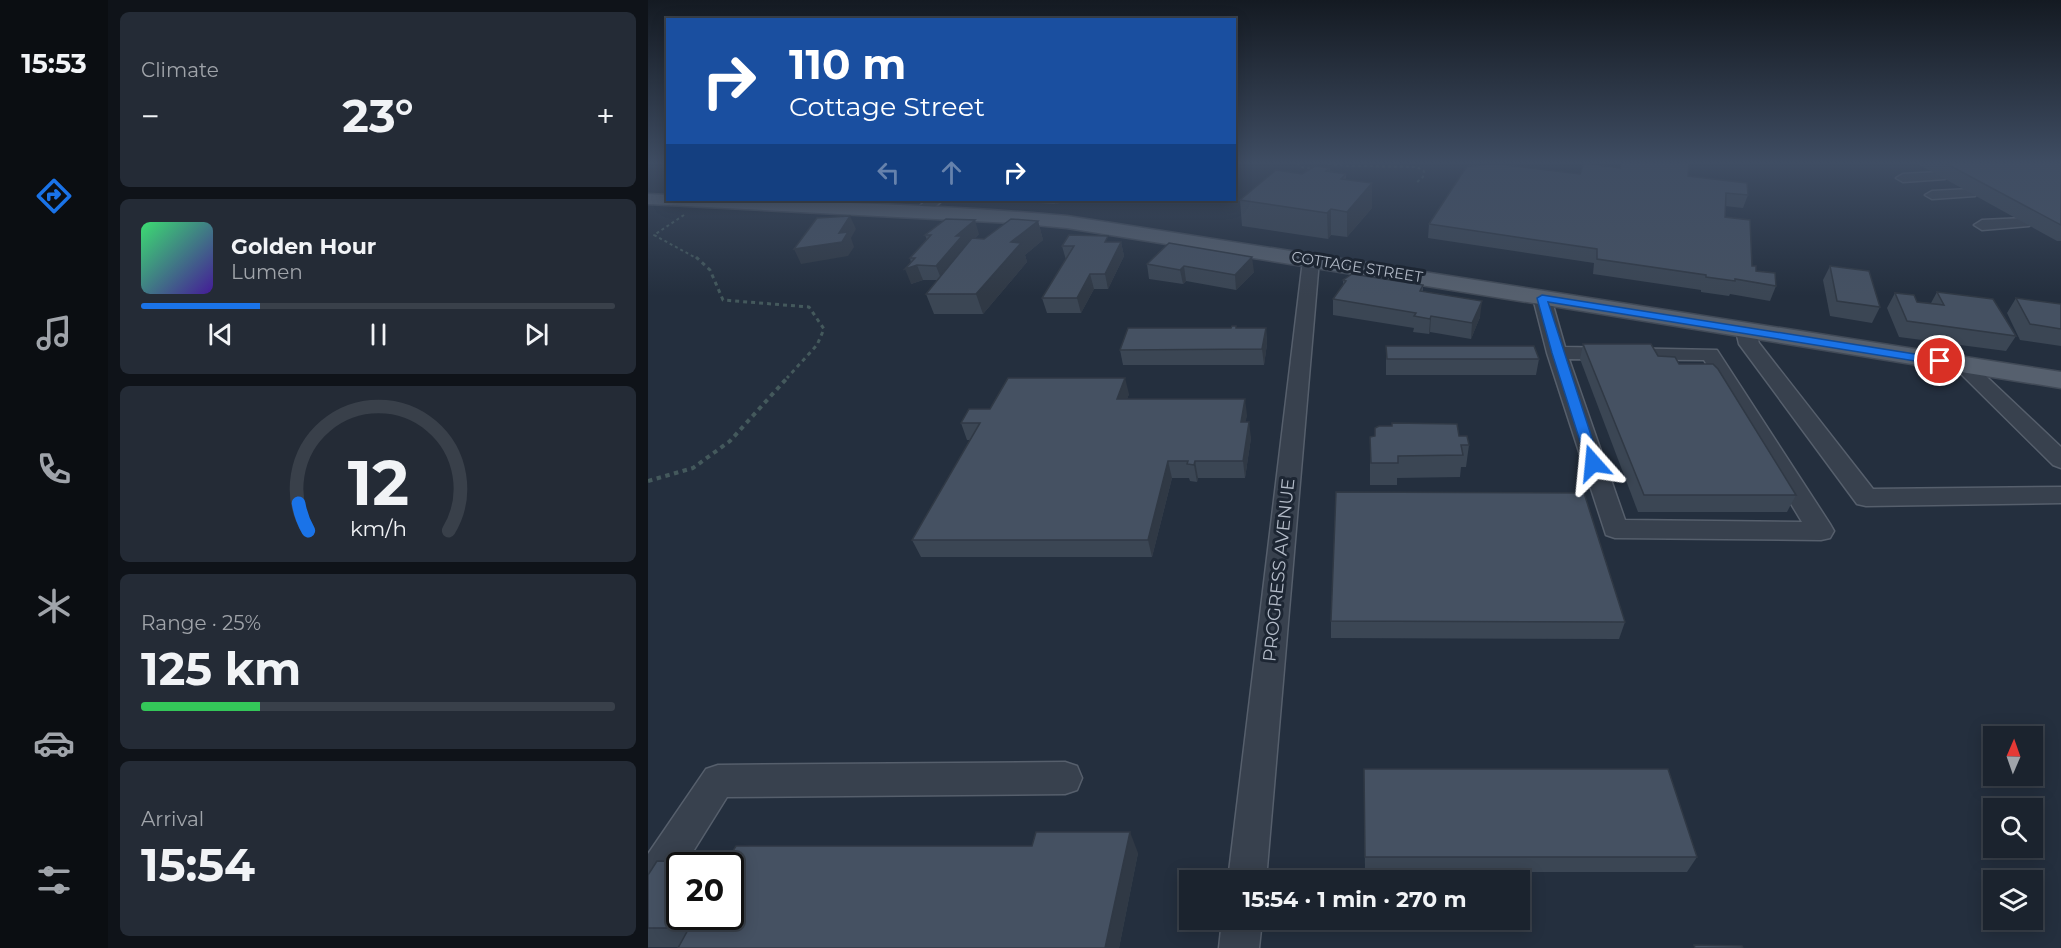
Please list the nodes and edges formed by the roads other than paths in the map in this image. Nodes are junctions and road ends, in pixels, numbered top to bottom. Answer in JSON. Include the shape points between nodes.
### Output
{"nodes":[{"id":1,"x":939,"y":207,"type":"edge"},
{"id":2,"x":2024,"y":223,"type":"dead end"},
{"id":3,"x":1982,"y":225,"type":"dead end"},
{"id":4,"x":1311,"y":260,"type":"junction"},
{"id":5,"x":1542,"y":298,"type":"junction"},
{"id":6,"x":1746,"y":331,"type":"junction"},
{"id":7,"x":1557,"y":353,"type":"junction"},
{"id":8,"x":1963,"y":365,"type":"junction"},
{"id":9,"x":2061,"y":380,"type":"edge"},
{"id":10,"x":2061,"y":460,"type":"edge"},
{"id":11,"x":2061,"y":495,"type":"edge"},
{"id":12,"x":1065,"y":778,"type":"dead end"},
{"id":13,"x":1248,"y":870,"type":"edge"},
{"id":14,"x":648,"y":876,"type":"edge"},
{"id":15,"x":1241,"y":930,"type":"edge"},
{"id":16,"x":1239,"y":948,"type":"edge"}],
"edges":[{"from":1,"to":4,"type":"main road","name":"COTTAGE STREET","via":[[1067,222]]},
{"from":2,"to":3,"type":"street"},
{"from":4,"to":5,"type":"main road","name":"COTTAGE STREET"},
{"from":4,"to":13,"type":"street","name":"PROGRESS AVENUE"},
{"from":5,"to":6,"type":"main road","name":"COTTAGE STREET"},
{"from":5,"to":7,"type":"street"},
{"from":6,"to":8,"type":"main road","name":"COTTAGE STREET"},
{"from":6,"to":11,"type":"street","via":[[1749,344],[1866,498]]},
{"from":7,"to":7,"type":"street","via":[[1615,529],[1821,531],[1710,354]]},
{"from":8,"to":9,"type":"main road","name":"COTTAGE STREET"},
{"from":8,"to":10,"type":"street"},
{"from":12,"to":14,"type":"street","via":[[718,780],[661,868]]},
{"from":15,"to":16,"type":"street"}]}
